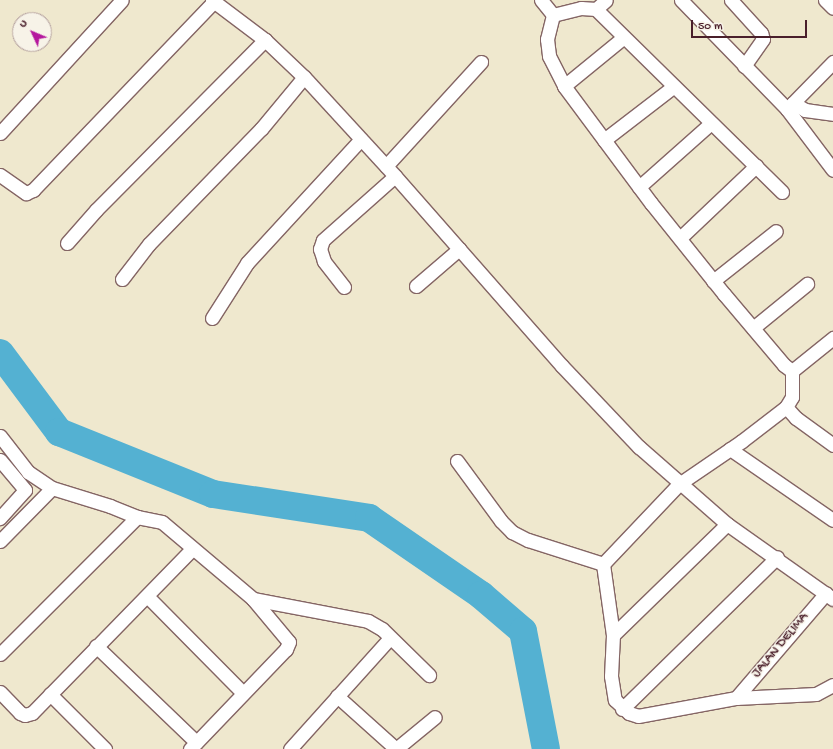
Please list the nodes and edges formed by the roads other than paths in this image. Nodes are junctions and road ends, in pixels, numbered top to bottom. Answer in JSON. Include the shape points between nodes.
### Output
{"nodes":[{"id":1,"x":122,"y":0,"type":"edge"},
{"id":2,"x":541,"y":0,"type":"edge"},
{"id":3,"x":606,"y":0,"type":"edge"},
{"id":4,"x":681,"y":0,"type":"edge"},
{"id":5,"x":731,"y":0,"type":"edge"},
{"id":6,"x":825,"y":0,"type":"edge"},
{"id":7,"x":213,"y":1,"type":"edge"},
{"id":8,"x":833,"y":8,"type":"edge"},
{"id":9,"x":596,"y":9,"type":"junction"},
{"id":10,"x":553,"y":15,"type":"junction"},
{"id":11,"x":624,"y":37,"type":"junction"},
{"id":12,"x":265,"y":40,"type":"junction"},
{"id":13,"x":481,"y":62,"type":"dead end"},
{"id":14,"x":833,"y":62,"type":"edge"},
{"id":15,"x":744,"y":66,"type":"junction"},
{"id":16,"x":304,"y":77,"type":"junction"},
{"id":17,"x":564,"y":86,"type":"junction"},
{"id":18,"x":674,"y":86,"type":"junction"},
{"id":19,"x":790,"y":106,"type":"junction"},
{"id":20,"x":833,"y":114,"type":"edge"},
{"id":21,"x":711,"y":123,"type":"junction"},
{"id":22,"x":0,"y":133,"type":"edge"},
{"id":23,"x":360,"y":139,"type":"junction"},
{"id":24,"x":604,"y":140,"type":"junction"},
{"id":25,"x":386,"y":166,"type":"junction"},
{"id":26,"x":756,"y":166,"type":"junction"},
{"id":27,"x":833,"y":170,"type":"edge"},
{"id":28,"x":0,"y":175,"type":"edge"},
{"id":29,"x":395,"y":176,"type":"junction"},
{"id":30,"x":638,"y":187,"type":"junction"},
{"id":31,"x":782,"y":192,"type":"dead end"},
{"id":32,"x":776,"y":231,"type":"dead end"},
{"id":33,"x":680,"y":238,"type":"junction"},
{"id":34,"x":67,"y":243,"type":"dead end"},
{"id":35,"x":459,"y":249,"type":"junction"},
{"id":36,"x":122,"y":279,"type":"dead end"},
{"id":37,"x":713,"y":281,"type":"junction"},
{"id":38,"x":807,"y":284,"type":"dead end"},
{"id":39,"x":416,"y":286,"type":"dead end"},
{"id":40,"x":344,"y":287,"type":"dead end"},
{"id":41,"x":212,"y":318,"type":"dead end"},
{"id":42,"x":753,"y":328,"type":"junction"},
{"id":43,"x":833,"y":338,"type":"edge"},
{"id":44,"x":792,"y":371,"type":"junction"},
{"id":45,"x":786,"y":407,"type":"junction"},
{"id":46,"x":0,"y":436,"type":"edge"},
{"id":47,"x":833,"y":445,"type":"edge"},
{"id":48,"x":730,"y":449,"type":"junction"},
{"id":49,"x":0,"y":460,"type":"edge"},
{"id":50,"x":457,"y":461,"type":"dead end"},
{"id":51,"x":680,"y":484,"type":"junction"},
{"id":52,"x":52,"y":488,"type":"junction"},
{"id":53,"x":0,"y":518,"type":"edge"},
{"id":54,"x":137,"y":518,"type":"junction"},
{"id":55,"x":833,"y":520,"type":"edge"},
{"id":56,"x":727,"y":524,"type":"junction"},
{"id":57,"x":0,"y":541,"type":"edge"},
{"id":58,"x":192,"y":549,"type":"junction"},
{"id":59,"x":777,"y":557,"type":"junction"},
{"id":60,"x":603,"y":564,"type":"junction"},
{"id":61,"x":147,"y":596,"type":"junction"},
{"id":62,"x":829,"y":596,"type":"edge"},
{"id":63,"x":253,"y":599,"type":"junction"},
{"id":64,"x":613,"y":635,"type":"junction"},
{"id":65,"x":390,"y":638,"type":"junction"},
{"id":66,"x":96,"y":646,"type":"junction"},
{"id":67,"x":0,"y":654,"type":"edge"},
{"id":68,"x":429,"y":675,"type":"dead end"},
{"id":69,"x":833,"y":685,"type":"edge"},
{"id":70,"x":0,"y":692,"type":"edge"},
{"id":71,"x":243,"y":693,"type":"junction"},
{"id":72,"x":50,"y":694,"type":"junction"},
{"id":73,"x":337,"y":696,"type":"junction"},
{"id":74,"x":736,"y":698,"type":"junction"},
{"id":75,"x":622,"y":709,"type":"junction"},
{"id":76,"x":435,"y":717,"type":"dead end"},
{"id":77,"x":193,"y":745,"type":"edge"},
{"id":78,"x":105,"y":749,"type":"edge"},
{"id":79,"x":290,"y":749,"type":"edge"}],
"edges":[{"from":1,"to":22,"type":"street"},
{"from":2,"to":10,"type":"street"},
{"from":3,"to":9,"type":"street"},
{"from":4,"to":15,"type":"street"},
{"from":5,"to":15,"type":"street","via":[[761,33],[763,39]]},
{"from":6,"to":8,"type":"street"},
{"from":7,"to":12,"type":"street"},
{"from":7,"to":28,"type":"street","via":[[33,190],[26,193]]},
{"from":9,"to":10,"type":"street","via":[[580,8]]},
{"from":9,"to":11,"type":"street"},
{"from":10,"to":17,"type":"street","via":[[547,39],[549,56]]},
{"from":11,"to":17,"type":"street"},
{"from":11,"to":18,"type":"street"},
{"from":12,"to":16,"type":"street"},
{"from":12,"to":34,"type":"street","via":[[96,210]]},
{"from":13,"to":25,"type":"street"},
{"from":14,"to":19,"type":"street"},
{"from":15,"to":19,"type":"street"},
{"from":16,"to":23,"type":"street"},
{"from":16,"to":36,"type":"street","via":[[261,129],[149,244]]},
{"from":17,"to":24,"type":"street"},
{"from":18,"to":21,"type":"street"},
{"from":18,"to":24,"type":"street"},
{"from":19,"to":20,"type":"street"},
{"from":19,"to":27,"type":"street"},
{"from":21,"to":26,"type":"street"},
{"from":21,"to":30,"type":"street"},
{"from":23,"to":25,"type":"street"},
{"from":23,"to":41,"type":"street","via":[[247,263]]},
{"from":24,"to":30,"type":"street"},
{"from":25,"to":29,"type":"street"},
{"from":26,"to":31,"type":"street"},
{"from":26,"to":33,"type":"street"},
{"from":29,"to":35,"type":"street"},
{"from":29,"to":40,"type":"street","via":[[323,240],[320,249],[324,261]]},
{"from":30,"to":33,"type":"street"},
{"from":32,"to":37,"type":"street"},
{"from":33,"to":37,"type":"street"},
{"from":35,"to":39,"type":"street"},
{"from":35,"to":51,"type":"street","via":[[562,366],[640,447]]},
{"from":37,"to":42,"type":"street"},
{"from":38,"to":42,"type":"street"},
{"from":42,"to":44,"type":"street"},
{"from":43,"to":44,"type":"street"},
{"from":44,"to":45,"type":"street","via":[[792,397]]},
{"from":45,"to":47,"type":"street","via":[[796,418]]},
{"from":45,"to":48,"type":"street"},
{"from":46,"to":52,"type":"street","via":[[28,472]]},
{"from":48,"to":51,"type":"street"},
{"from":48,"to":55,"type":"street"},
{"from":49,"to":53,"type":"street","via":[[25,490]]},
{"from":50,"to":60,"type":"street","via":[[512,532],[528,540]]},
{"from":51,"to":56,"type":"street"},
{"from":51,"to":60,"type":"street"},
{"from":52,"to":54,"type":"street","via":[[110,506]]},
{"from":52,"to":57,"type":"street"},
{"from":54,"to":58,"type":"street","via":[[162,522]]},
{"from":54,"to":67,"type":"street"},
{"from":56,"to":59,"type":"street"},
{"from":56,"to":64,"type":"street"},
{"from":58,"to":61,"type":"street"},
{"from":58,"to":63,"type":"street"},
{"from":59,"to":62,"type":"street"},
{"from":59,"to":75,"type":"street"},
{"from":60,"to":64,"type":"street"},
{"from":61,"to":66,"type":"street"},
{"from":61,"to":71,"type":"street"},
{"from":62,"to":74,"type":"street","name":"JALAN DELIMA"},
{"from":63,"to":65,"type":"street","via":[[368,621]]},
{"from":63,"to":71,"type":"street","via":[[289,642],[286,649]]},
{"from":64,"to":75,"type":"street","via":[[611,676],[615,700]]},
{"from":65,"to":68,"type":"street"},
{"from":65,"to":73,"type":"street"},
{"from":66,"to":72,"type":"street"},
{"from":66,"to":77,"type":"street"},
{"from":69,"to":74,"type":"street","via":[[816,694]]},
{"from":70,"to":72,"type":"street","via":[[25,715],[32,712]]},
{"from":71,"to":77,"type":"street"},
{"from":72,"to":78,"type":"street"},
{"from":73,"to":76,"type":"street","via":[[396,749]]},
{"from":73,"to":79,"type":"street"},
{"from":74,"to":75,"type":"street","via":[[638,716]]}]}
